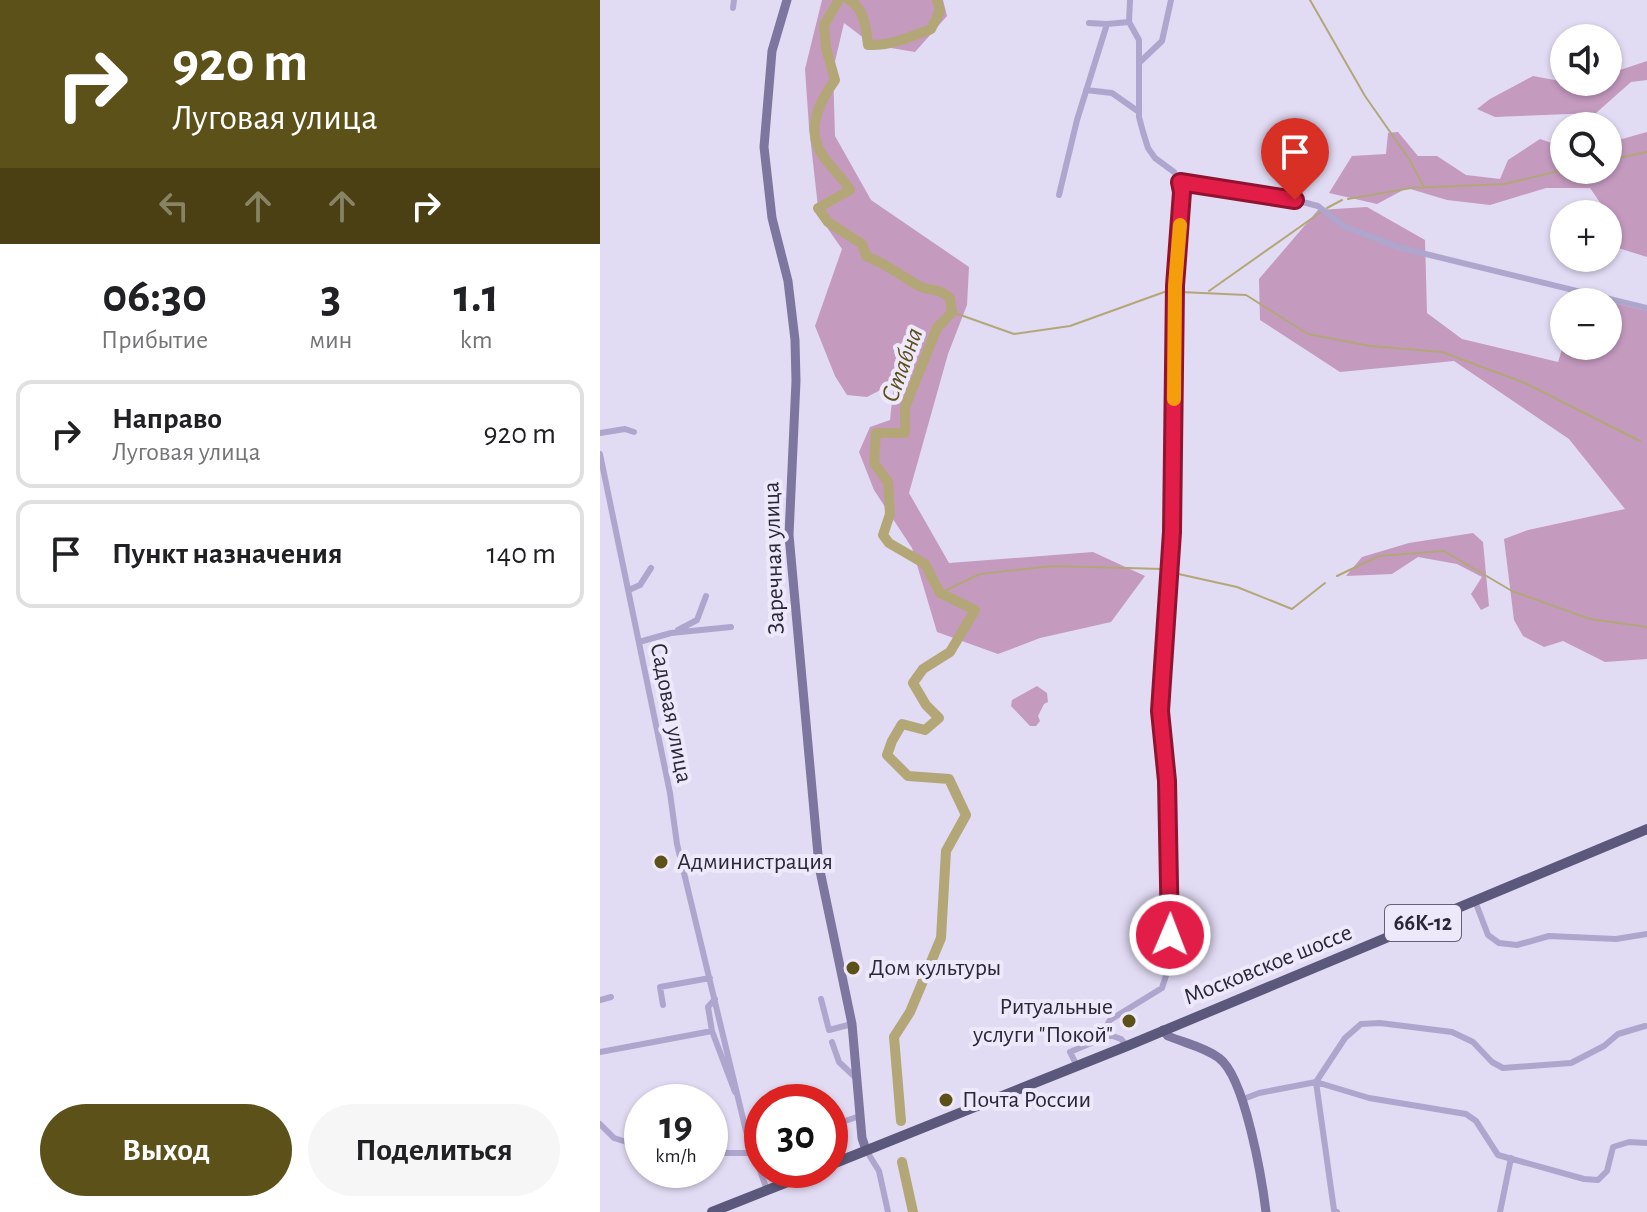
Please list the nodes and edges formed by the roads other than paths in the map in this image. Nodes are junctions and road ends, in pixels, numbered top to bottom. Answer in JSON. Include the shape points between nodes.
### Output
{"nodes":[{"id":1,"x":787,"y":0,"type":"edge"},
{"id":2,"x":1130,"y":0,"type":"edge"},
{"id":3,"x":1171,"y":0,"type":"edge"},
{"id":4,"x":1129,"y":22,"type":"junction"},
{"id":5,"x":1089,"y":23,"type":"dead end"},
{"id":6,"x":1107,"y":24,"type":"junction"},
{"id":7,"x":1140,"y":62,"type":"junction"},
{"id":8,"x":1086,"y":90,"type":"junction"},
{"id":9,"x":1139,"y":112,"type":"junction"},
{"id":10,"x":1180,"y":182,"type":"junction"},
{"id":11,"x":1059,"y":195,"type":"dead end"},
{"id":12,"x":1647,"y":308,"type":"edge"},
{"id":13,"x":634,"y":432,"type":"dead end"},
{"id":14,"x":600,"y":433,"type":"edge"},
{"id":15,"x":600,"y":454,"type":"edge"},
{"id":16,"x":651,"y":568,"type":"dead end"},
{"id":17,"x":629,"y":590,"type":"junction"},
{"id":18,"x":706,"y":596,"type":"dead end"},
{"id":19,"x":731,"y":627,"type":"dead end"},
{"id":20,"x":671,"y":633,"type":"junction"},
{"id":21,"x":639,"y":642,"type":"junction"},
{"id":22,"x":1647,"y":829,"type":"edge"},
{"id":23,"x":1475,"y":901,"type":"junction"},
{"id":24,"x":1647,"y":934,"type":"edge"},
{"id":25,"x":710,"y":978,"type":"junction"},
{"id":26,"x":611,"y":997,"type":"dead end"},
{"id":27,"x":716,"y":998,"type":"junction"},
{"id":28,"x":821,"y":999,"type":"dead end"},
{"id":29,"x":600,"y":1000,"type":"edge"},
{"id":30,"x":663,"y":1005,"type":"dead end"},
{"id":31,"x":852,"y":1024,"type":"junction"},
{"id":32,"x":1645,"y":1026,"type":"edge"},
{"id":33,"x":1163,"y":1030,"type":"junction"},
{"id":34,"x":712,"y":1031,"type":"junction"},
{"id":35,"x":1110,"y":1035,"type":"junction"},
{"id":36,"x":832,"y":1042,"type":"dead end"},
{"id":37,"x":1127,"y":1046,"type":"junction"},
{"id":38,"x":600,"y":1052,"type":"edge"},
{"id":39,"x":1077,"y":1066,"type":"junction"},
{"id":40,"x":857,"y":1079,"type":"junction"},
{"id":41,"x":1316,"y":1082,"type":"junction"},
{"id":42,"x":738,"y":1094,"type":"junction"},
{"id":43,"x":1241,"y":1100,"type":"junction"},
{"id":44,"x":860,"y":1116,"type":"junction"},
{"id":45,"x":744,"y":1119,"type":"edge"},
{"id":46,"x":848,"y":1120,"type":"edge"},
{"id":47,"x":600,"y":1124,"type":"edge"},
{"id":48,"x":624,"y":1141,"type":"edge"},
{"id":49,"x":1647,"y":1143,"type":"edge"},
{"id":50,"x":870,"y":1148,"type":"junction"},
{"id":51,"x":848,"y":1157,"type":"edge"},
{"id":52,"x":1511,"y":1158,"type":"junction"},
{"id":53,"x":766,"y":1188,"type":"edge"},
{"id":54,"x":774,"y":1188,"type":"edge"},
{"id":55,"x":767,"y":1191,"type":"junction"},
{"id":56,"x":712,"y":1212,"type":"edge"},
{"id":57,"x":888,"y":1212,"type":"edge"},
{"id":58,"x":1266,"y":1212,"type":"edge"},
{"id":59,"x":1337,"y":1212,"type":"edge"},
{"id":60,"x":1500,"y":1212,"type":"edge"}],
"edges":[{"from":1,"to":31,"type":"street","name":"Заречная улица","via":[[772,51],[764,147],[795,340],[789,535],[819,866]]},
{"from":2,"to":4,"type":"street"},
{"from":3,"to":7,"type":"street","via":[[1162,41]]},
{"from":4,"to":6,"type":"street"},
{"from":4,"to":7,"type":"street","via":[[1139,40]]},
{"from":5,"to":6,"type":"street"},
{"from":6,"to":8,"type":"street"},
{"from":7,"to":9,"type":"street"},
{"from":8,"to":9,"type":"street","via":[[1112,93]]},
{"from":8,"to":11,"type":"street"},
{"from":9,"to":10,"type":"street","via":[[1148,148]]},
{"from":10,"to":12,"type":"street","via":[[1295,200],[1401,248]]},
{"from":10,"to":35,"type":"street","via":[[1172,532],[1160,711],[1170,850],[1170,963],[1162,988],[1110,1020]]},
{"from":13,"to":14,"type":"street"},
{"from":15,"to":17,"type":"street","name":"Садовая улица"},
{"from":16,"to":17,"type":"street","via":[[640,585]]},
{"from":17,"to":21,"type":"street","name":"Садовая улица"},
{"from":18,"to":20,"type":"street","via":[[697,620]]},
{"from":19,"to":20,"type":"street"},
{"from":20,"to":21,"type":"street"},
{"from":21,"to":25,"type":"street","name":"Садовая улица","via":[[677,844]]},
{"from":22,"to":23,"type":"main road","name":"Московское шоссе","number":"66К-12"},
{"from":23,"to":24,"type":"street","via":[[1488,935],[1499,943]]},
{"from":23,"to":33,"type":"main road","name":"Московское шоссе","number":"66К-12"},
{"from":25,"to":27,"type":"street","name":"Садовая улица"},
{"from":25,"to":30,"type":"street","via":[[660,987]]},
{"from":26,"to":29,"type":"street"},
{"from":27,"to":34,"type":"street","via":[[708,1007]]},
{"from":27,"to":42,"type":"street","name":"Садовая улица"},
{"from":28,"to":31,"type":"street","via":[[829,1030]]},
{"from":31,"to":40,"type":"street","name":"Заречная улица"},
{"from":32,"to":41,"type":"street","via":[[1618,1034],[1571,1063],[1503,1068],[1452,1032],[1361,1024],[1345,1038]]},
{"from":33,"to":37,"type":"main road","name":"Московское шоссе","number":"66К-12"},
{"from":33,"to":43,"type":"street","via":[[1219,1058]]},
{"from":34,"to":38,"type":"street"},
{"from":34,"to":42,"type":"street"},
{"from":35,"to":37,"type":"street"},
{"from":35,"to":39,"type":"street","via":[[1070,1052]]},
{"from":36,"to":40,"type":"street","via":[[839,1062]]},
{"from":37,"to":39,"type":"main road","name":"Московское шоссе","number":"66К-12"},
{"from":39,"to":50,"type":"main road","name":"Московское шоссе","number":"66К-12"},
{"from":40,"to":44,"type":"street","name":"Заречная улица"},
{"from":41,"to":43,"type":"street"},
{"from":41,"to":52,"type":"street","via":[[1369,1098],[1466,1114],[1498,1155]]},
{"from":41,"to":59,"type":"street","via":[[1329,1191]]},
{"from":42,"to":45,"type":"street","name":"Садовая улица"},
{"from":43,"to":58,"type":"street","via":[[1256,1147]]},
{"from":44,"to":46,"type":"street"},
{"from":44,"to":50,"type":"street","name":"Заречная улица","via":[[862,1138]]},
{"from":47,"to":48,"type":"street"},
{"from":49,"to":52,"type":"street","via":[[1613,1147],[1607,1171],[1598,1180]]},
{"from":50,"to":51,"type":"main road","number":"66К-12"},
{"from":50,"to":57,"type":"street"},
{"from":52,"to":60,"type":"street"},
{"from":53,"to":55,"type":"street","name":"Садовая улица"},
{"from":54,"to":55,"type":"main road"},
{"from":55,"to":56,"type":"main road"}]}
